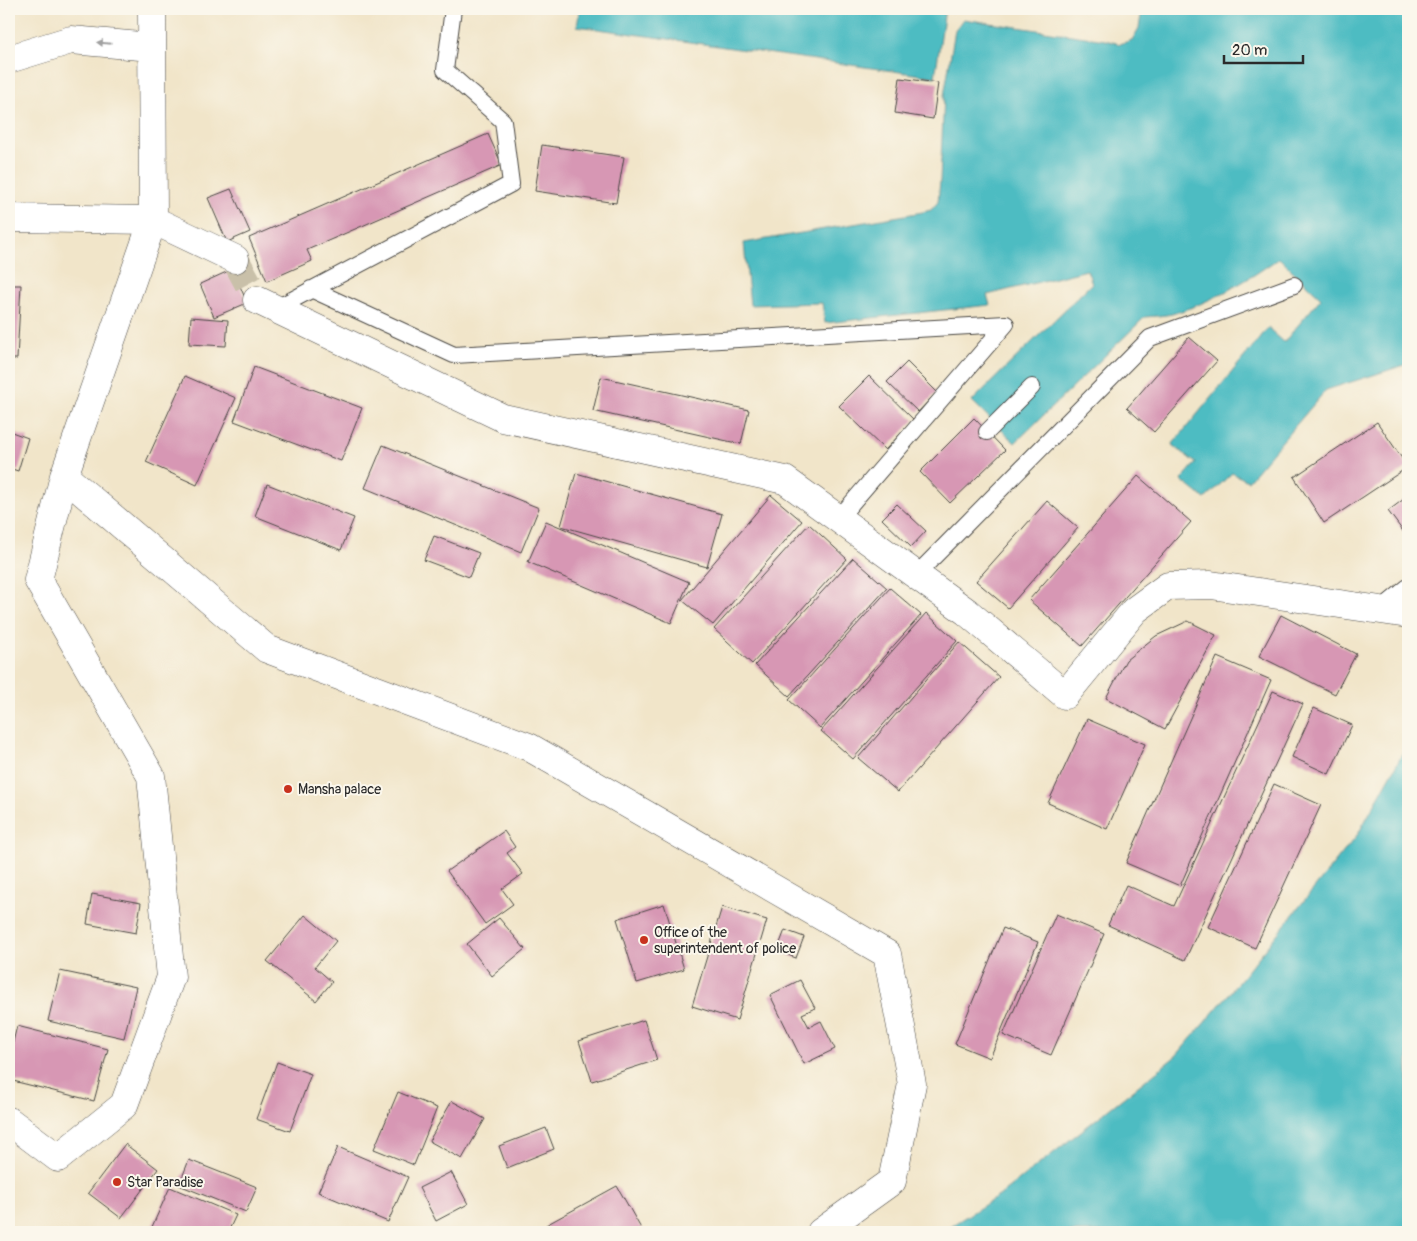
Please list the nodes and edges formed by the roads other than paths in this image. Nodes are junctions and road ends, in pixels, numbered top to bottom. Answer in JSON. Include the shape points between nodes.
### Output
{"nodes":[{"id":1,"x":152,"y":9,"type":"edge"},
{"id":2,"x":453,"y":9,"type":"edge"},
{"id":3,"x":152,"y":47,"type":"junction"},
{"id":4,"x":9,"y":59,"type":"edge"},
{"id":5,"x":9,"y":218,"type":"edge"},
{"id":6,"x":153,"y":220,"type":"junction"},
{"id":7,"x":235,"y":259,"type":"tunnel mouth"},
{"id":8,"x":1294,"y":285,"type":"dead end"},
{"id":9,"x":311,"y":290,"type":"junction"},
{"id":10,"x":266,"y":304,"type":"joint"},
{"id":11,"x":1032,"y":386,"type":"dead end"},
{"id":12,"x":987,"y":432,"type":"dead end"},
{"id":13,"x":64,"y":476,"type":"junction"},
{"id":14,"x":838,"y":519,"type":"junction"},
{"id":15,"x":916,"y":576,"type":"junction"},
{"id":16,"x":1408,"y":587,"type":"edge"},
{"id":17,"x":1380,"y":610,"type":"junction"},
{"id":18,"x":1408,"y":614,"type":"edge"},
{"id":19,"x":9,"y":1121,"type":"edge"},
{"id":20,"x":821,"y":1232,"type":"edge"}],
"edges":[{"from":1,"to":3,"type":"street"},
{"from":2,"to":9,"type":"lane","via":[[445,70],[503,120],[511,184]]},
{"from":3,"to":4,"type":"street","one_way":true,"via":[[72,40]]},
{"from":3,"to":6,"type":"street"},
{"from":5,"to":6,"type":"street"},
{"from":6,"to":7,"type":"street"},
{"from":6,"to":13,"type":"street"},
{"from":8,"to":15,"type":"lane","via":[[1150,338]]},
{"from":9,"to":10,"type":"lane"},
{"from":9,"to":14,"type":"lane","via":[[454,355],[1006,324]]},
{"from":10,"to":14,"type":"street","via":[[503,418],[785,480]]},
{"from":11,"to":12,"type":"lane"},
{"from":13,"to":19,"type":"street","via":[[38,580],[150,776],[171,977],[124,1105],[58,1158]]},
{"from":13,"to":20,"type":"street","via":[[267,649],[530,747],[887,954],[912,1084],[892,1182]]},
{"from":14,"to":15,"type":"street"},
{"from":15,"to":17,"type":"street","via":[[967,612],[1065,695],[1135,610],[1168,586],[1211,585]]},
{"from":16,"to":17,"type":"lane"},
{"from":17,"to":18,"type":"street"}]}
